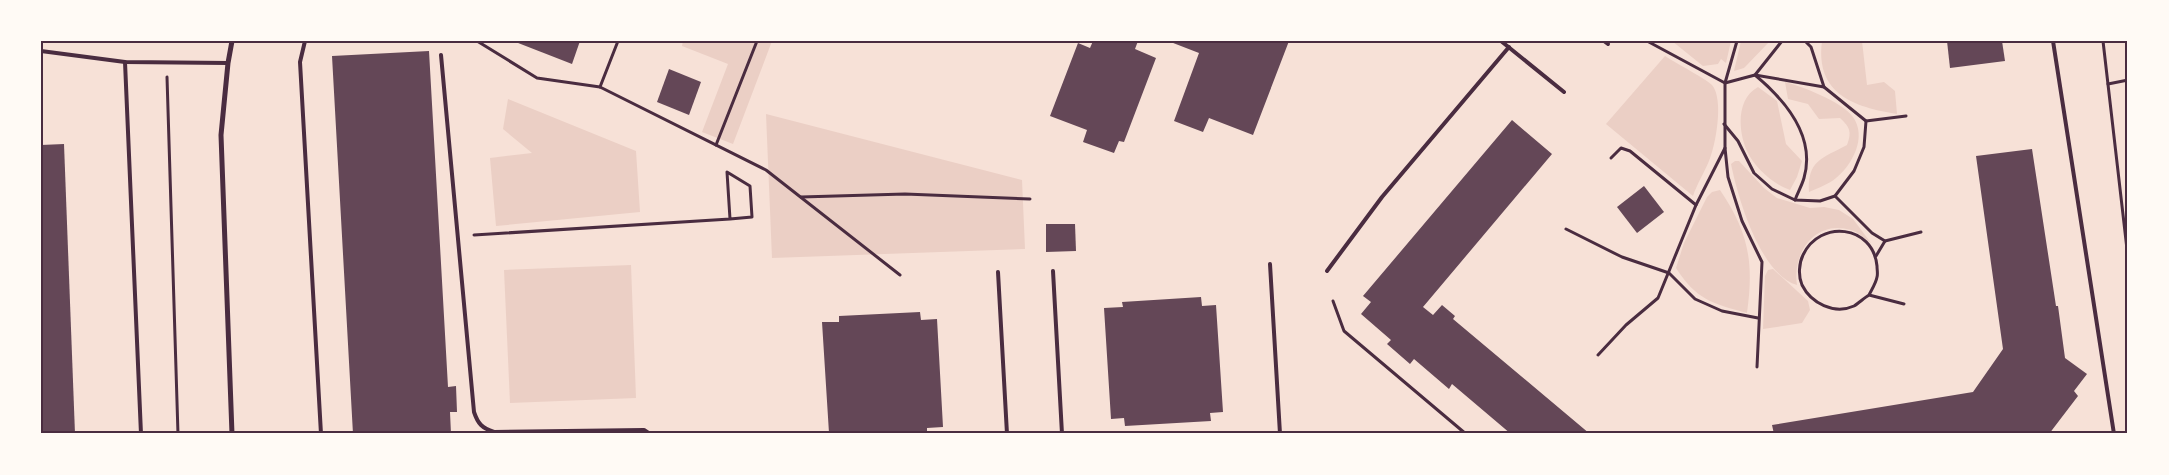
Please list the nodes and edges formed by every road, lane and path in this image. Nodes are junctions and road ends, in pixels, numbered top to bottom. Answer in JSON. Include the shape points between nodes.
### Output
{"nodes":[{"id":1,"x":232,"y":41,"type":"edge"},
{"id":2,"x":305,"y":41,"type":"edge"},
{"id":3,"x":477,"y":41,"type":"edge"},
{"id":4,"x":618,"y":41,"type":"edge"},
{"id":5,"x":756,"y":41,"type":"edge"},
{"id":6,"x":1502,"y":41,"type":"edge"},
{"id":7,"x":1647,"y":41,"type":"edge"},
{"id":8,"x":1737,"y":41,"type":"edge"},
{"id":9,"x":1782,"y":41,"type":"edge"},
{"id":10,"x":1805,"y":41,"type":"edge"},
{"id":11,"x":2053,"y":41,"type":"edge"},
{"id":12,"x":2103,"y":41,"type":"edge"},
{"id":13,"x":1509,"y":47,"type":"junction"},
{"id":14,"x":41,"y":51,"type":"edge"},
{"id":15,"x":441,"y":54,"type":"dead end"},
{"id":16,"x":125,"y":62,"type":"junction"},
{"id":17,"x":228,"y":63,"type":"junction"},
{"id":18,"x":168,"y":64,"type":"junction"},
{"id":19,"x":1755,"y":75,"type":"junction"},
{"id":20,"x":2128,"y":80,"type":"edge"},
{"id":21,"x":1725,"y":83,"type":"junction"},
{"id":22,"x":2108,"y":84,"type":"junction"},
{"id":23,"x":600,"y":86,"type":"junction"},
{"id":24,"x":1824,"y":87,"type":"junction"},
{"id":25,"x":1564,"y":92,"type":"dead end"},
{"id":26,"x":1906,"y":116,"type":"dead end"},
{"id":27,"x":1866,"y":121,"type":"junction"},
{"id":28,"x":1724,"y":124,"type":"junction"},
{"id":29,"x":716,"y":144,"type":"junction"},
{"id":30,"x":1725,"y":148,"type":"junction"},
{"id":31,"x":1611,"y":158,"type":"dead end"},
{"id":32,"x":1835,"y":196,"type":"junction"},
{"id":33,"x":801,"y":197,"type":"junction"},
{"id":34,"x":1030,"y":199,"type":"dead end"},
{"id":35,"x":1795,"y":200,"type":"junction"},
{"id":36,"x":1696,"y":204,"type":"junction"},
{"id":37,"x":730,"y":219,"type":"junction"},
{"id":38,"x":1566,"y":229,"type":"dead end"},
{"id":39,"x":1920,"y":232,"type":"dead end"},
{"id":40,"x":481,"y":235,"type":"dead end"},
{"id":41,"x":1885,"y":241,"type":"junction"},
{"id":42,"x":1876,"y":256,"type":"junction"},
{"id":43,"x":2128,"y":258,"type":"edge"},
{"id":44,"x":1270,"y":264,"type":"dead end"},
{"id":45,"x":1053,"y":271,"type":"dead end"},
{"id":46,"x":1327,"y":271,"type":"dead end"},
{"id":47,"x":998,"y":272,"type":"dead end"},
{"id":48,"x":1669,"y":272,"type":"junction"},
{"id":49,"x":900,"y":275,"type":"dead end"},
{"id":50,"x":1869,"y":295,"type":"junction"},
{"id":51,"x":1333,"y":301,"type":"dead end"},
{"id":52,"x":1904,"y":304,"type":"dead end"},
{"id":53,"x":1758,"y":318,"type":"junction"},
{"id":54,"x":1598,"y":354,"type":"dead end"},
{"id":55,"x":1757,"y":367,"type":"dead end"},
{"id":56,"x":141,"y":434,"type":"edge"},
{"id":57,"x":178,"y":434,"type":"edge"},
{"id":58,"x":232,"y":434,"type":"edge"},
{"id":59,"x":321,"y":434,"type":"edge"},
{"id":60,"x":650,"y":434,"type":"edge"},
{"id":61,"x":1007,"y":434,"type":"edge"},
{"id":62,"x":1062,"y":434,"type":"edge"},
{"id":63,"x":1280,"y":434,"type":"edge"},
{"id":64,"x":1466,"y":434,"type":"edge"},
{"id":65,"x":2114,"y":434,"type":"edge"}],
"edges":[{"from":1,"to":17,"type":"street"},
{"from":2,"to":59,"type":"lane","via":[[300,62]]},
{"from":3,"to":23,"type":"path","via":[[537,78]]},
{"from":4,"to":23,"type":"path"},
{"from":5,"to":29,"type":"path"},
{"from":6,"to":13,"type":"lane"},
{"from":7,"to":21,"type":"path"},
{"from":8,"to":21,"type":"path"},
{"from":9,"to":19,"type":"path"},
{"from":10,"to":24,"type":"path","via":[[1811,47]]},
{"from":11,"to":65,"type":"lane"},
{"from":12,"to":22,"type":"path"},
{"from":13,"to":25,"type":"lane"},
{"from":13,"to":46,"type":"lane","via":[[1382,198]]},
{"from":14,"to":16,"type":"lane"},
{"from":15,"to":60,"type":"lane","via":[[477,422],[494,432],[644,430]]},
{"from":16,"to":18,"type":"lane"},
{"from":16,"to":56,"type":"lane"},
{"from":17,"to":18,"type":"lane"},
{"from":17,"to":58,"type":"street","via":[[221,134]]},
{"from":18,"to":57,"type":"path","via":[[166,89]]},
{"from":19,"to":21,"type":"path"},
{"from":19,"to":24,"type":"path"},
{"from":19,"to":35,"type":"path","via":[[1777,93],[1792,112],[1806,144],[1805,177]]},
{"from":20,"to":22,"type":"path"},
{"from":21,"to":28,"type":"path"},
{"from":22,"to":43,"type":"path"},
{"from":23,"to":29,"type":"path"},
{"from":24,"to":27,"type":"path"},
{"from":26,"to":27,"type":"path"},
{"from":27,"to":32,"type":"path","via":[[1864,146],[1854,171]]},
{"from":28,"to":30,"type":"path"},
{"from":28,"to":35,"type":"path","via":[[1738,141],[1754,173],[1772,188]]},
{"from":29,"to":33,"type":"path","via":[[766,170]]},
{"from":30,"to":36,"type":"path"},
{"from":30,"to":53,"type":"path","via":[[1728,177],[1742,221],[1762,262]]},
{"from":31,"to":36,"type":"path","via":[[1622,148],[1630,151]]},
{"from":32,"to":35,"type":"path","via":[[1820,201]]},
{"from":32,"to":41,"type":"path","via":[[1872,233]]},
{"from":33,"to":34,"type":"path","via":[[904,194]]},
{"from":33,"to":49,"type":"path"},
{"from":36,"to":48,"type":"path"},
{"from":37,"to":37,"type":"path","via":[[729,209],[728,172],[750,186],[752,217]]},
{"from":37,"to":40,"type":"path"},
{"from":38,"to":48,"type":"path","via":[[1622,257]]},
{"from":39,"to":41,"type":"path"},
{"from":41,"to":42,"type":"path"},
{"from":42,"to":50,"type":"path","via":[[1878,276]]},
{"from":42,"to":50,"type":"path","via":[[1864,239],[1845,231],[1825,233],[1819,237],[1808,245],[1800,263],[1802,284],[1814,300],[1832,309],[1853,307]]},
{"from":44,"to":63,"type":"lane"},
{"from":45,"to":62,"type":"lane"},
{"from":47,"to":61,"type":"lane"},
{"from":48,"to":53,"type":"path","via":[[1695,299],[1722,311]]},
{"from":48,"to":54,"type":"path","via":[[1658,298]]},
{"from":50,"to":52,"type":"path"},
{"from":51,"to":64,"type":"path","via":[[1344,331]]},
{"from":53,"to":55,"type":"path"}]}
